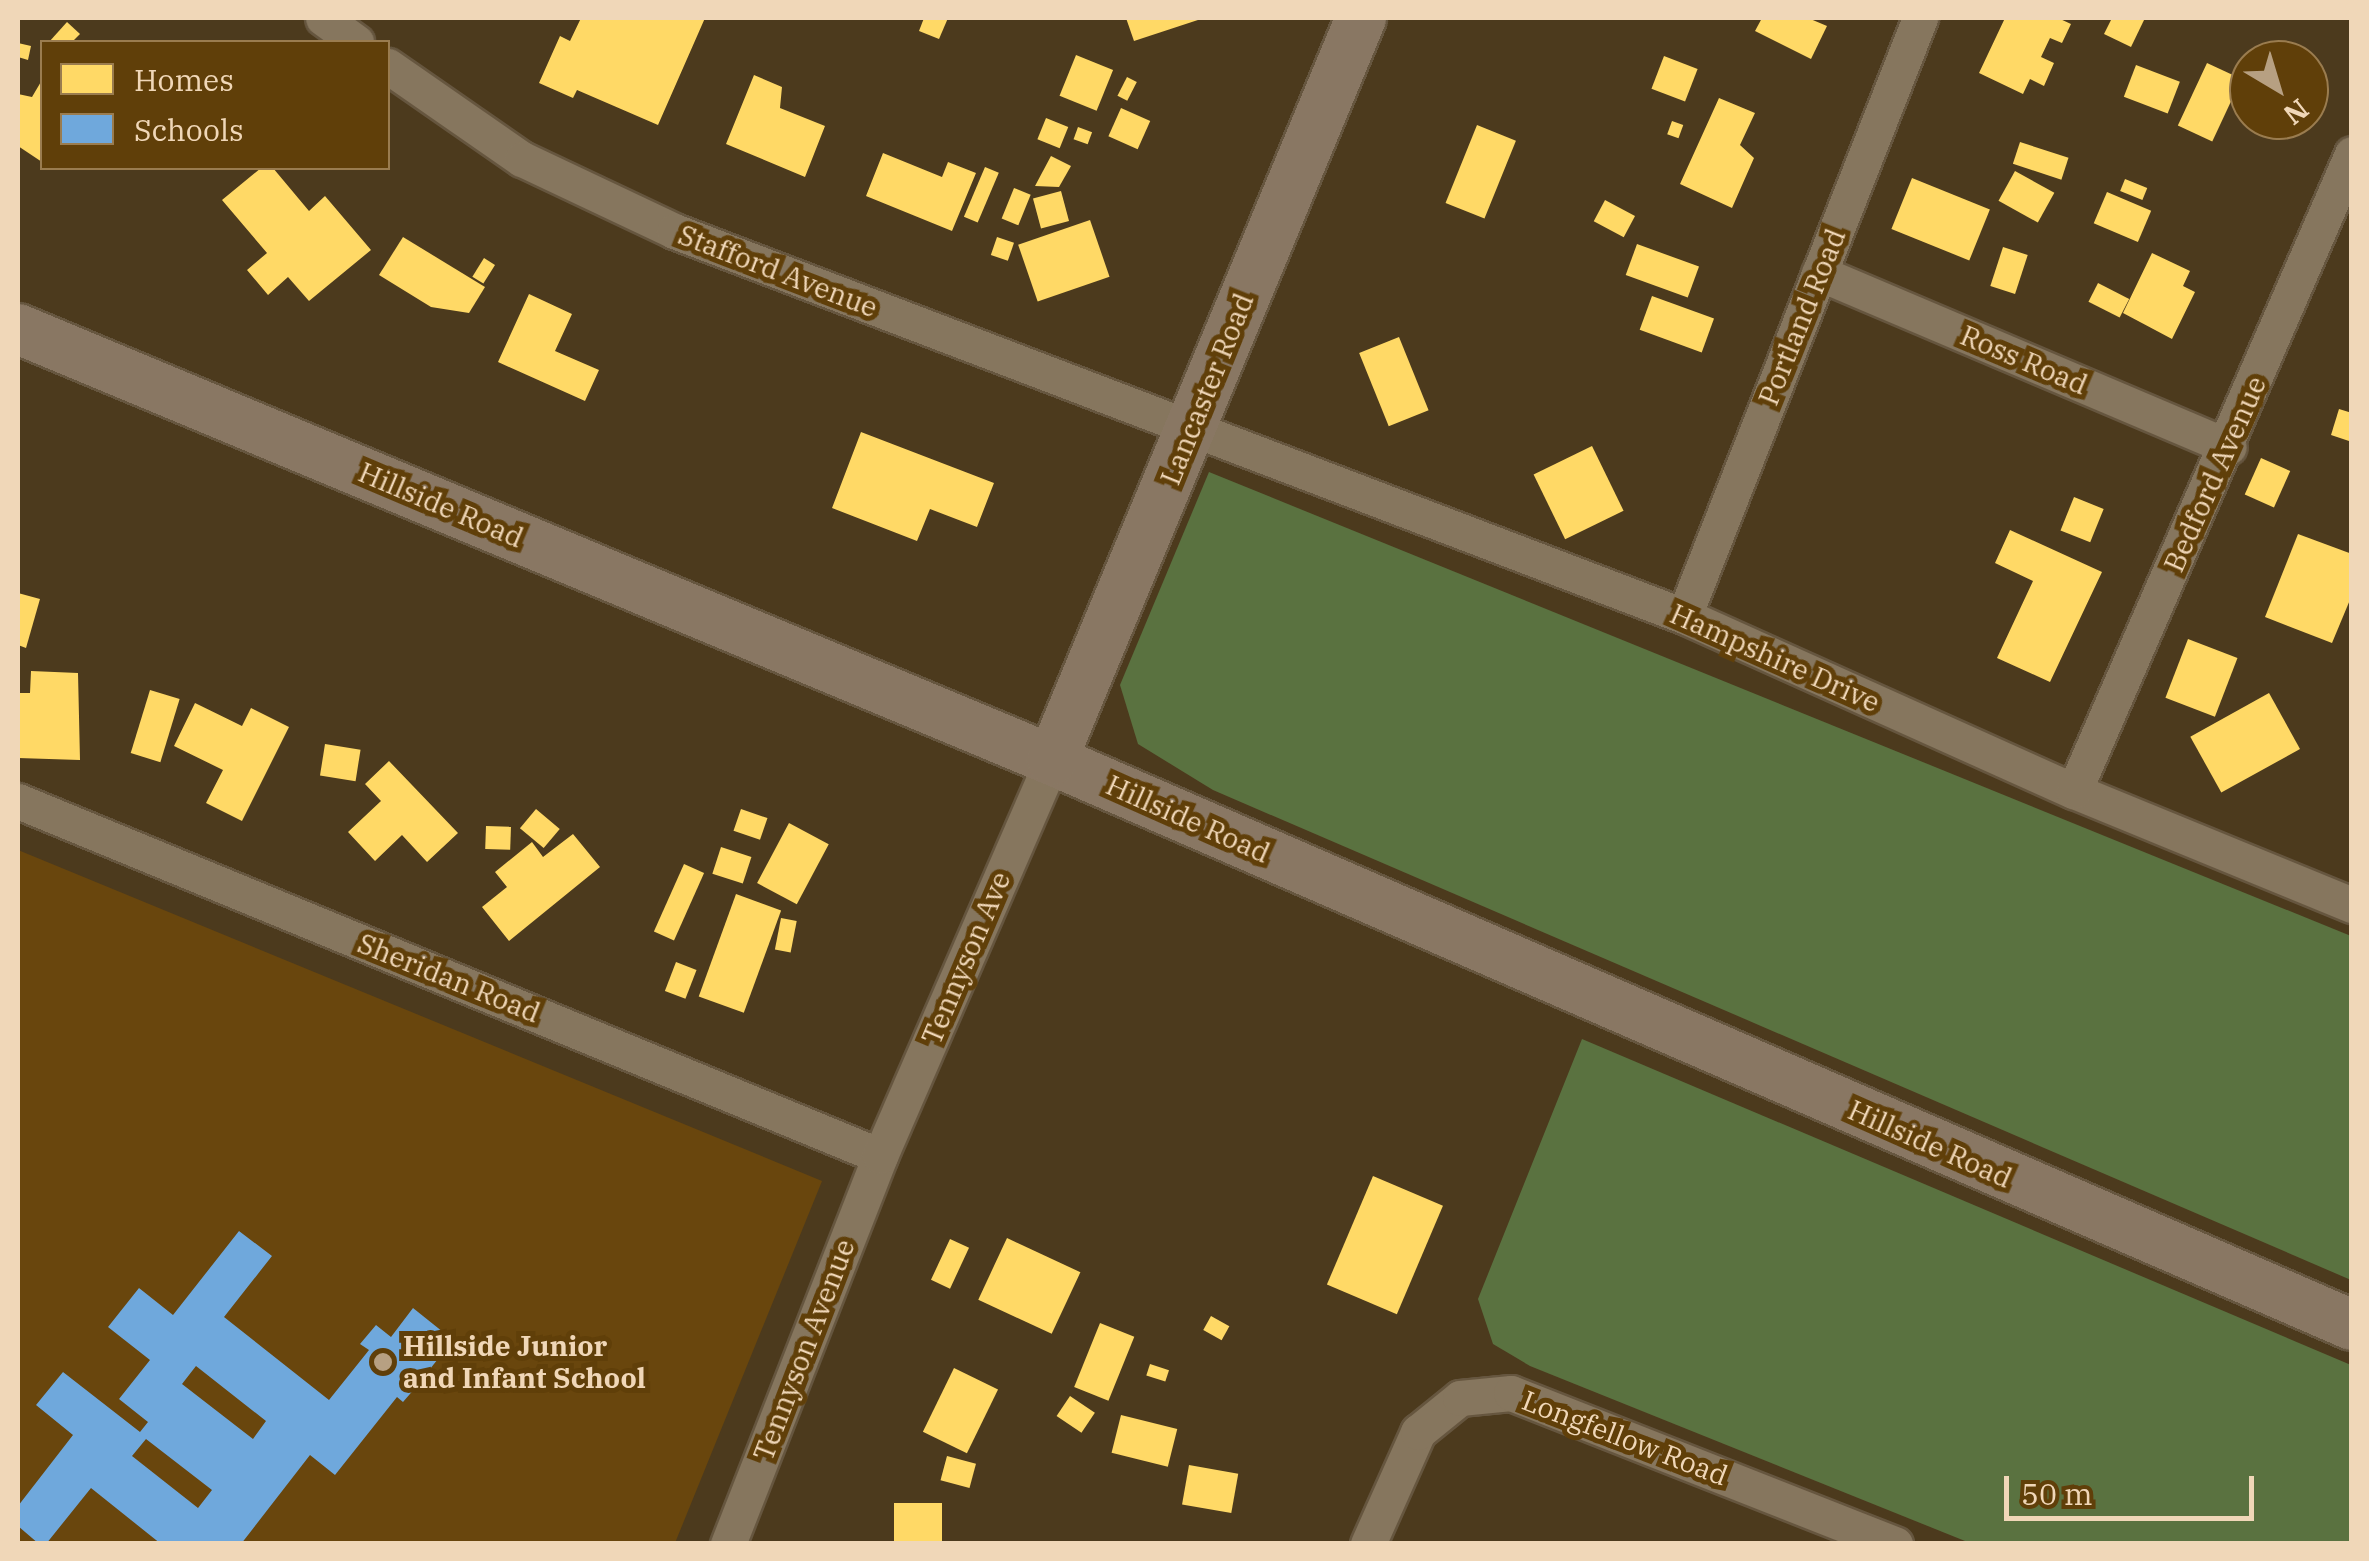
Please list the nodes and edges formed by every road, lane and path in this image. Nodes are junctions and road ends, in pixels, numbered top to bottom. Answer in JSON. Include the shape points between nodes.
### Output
{"nodes":[{"id":1,"x":323,"y":18,"type":"edge"},
{"id":2,"x":1361,"y":18,"type":"edge"},
{"id":3,"x":1920,"y":18,"type":"edge"},
{"id":4,"x":353,"y":40,"type":"edge"},
{"id":5,"x":390,"y":67,"type":"edge"},
{"id":6,"x":2352,"y":154,"type":"edge"},
{"id":7,"x":1820,"y":273,"type":"junction"},
{"id":8,"x":18,"y":329,"type":"edge"},
{"id":9,"x":1190,"y":433,"type":"junction"},
{"id":10,"x":2229,"y":447,"type":"junction"},
{"id":11,"x":1684,"y":616,"type":"junction"},
{"id":12,"x":1052,"y":760,"type":"junction"},
{"id":13,"x":2074,"y":791,"type":"junction"},
{"id":14,"x":18,"y":801,"type":"edge"},
{"id":15,"x":2352,"y":905,"type":"edge"},
{"id":16,"x":880,"y":1156,"type":"junction"},
{"id":17,"x":2352,"y":1325,"type":"edge"},
{"id":18,"x":728,"y":1544,"type":"edge"},
{"id":19,"x":1368,"y":1544,"type":"edge"},
{"id":20,"x":1895,"y":1544,"type":"edge"}],
"edges":[{"from":1,"to":4,"type":"street"},
{"from":2,"to":9,"type":"main road","name":"Lancaster Road"},
{"from":3,"to":7,"type":"street","name":"Portland Road"},
{"from":5,"to":9,"type":"street","name":"Stafford Avenue","via":[[522,159],[674,231]]},
{"from":6,"to":10,"type":"street","name":"Bedford Avenue"},
{"from":7,"to":10,"type":"street","name":"Ross Road"},
{"from":7,"to":11,"type":"street","name":"Portland Road"},
{"from":8,"to":12,"type":"main road","name":"Hillside Road"},
{"from":9,"to":11,"type":"street","name":"Hampshire Drive"},
{"from":9,"to":12,"type":"main road","name":"Lancaster Road"},
{"from":10,"to":13,"type":"street","name":"Bedford Avenue"},
{"from":11,"to":13,"type":"street","name":"Hampshire Drive"},
{"from":12,"to":16,"type":"street","name":"Tennyson Ave"},
{"from":12,"to":17,"type":"main road","name":"Hillside Road"},
{"from":13,"to":15,"type":"street","name":"Hampshire Drive"},
{"from":14,"to":16,"type":"street","name":"Sheridan Road"},
{"from":16,"to":18,"type":"street","name":"Tennyson Avenue"},
{"from":19,"to":20,"type":"street","name":"Longfellow Road","via":[[1418,1432],[1460,1398],[1511,1394]]}]}
